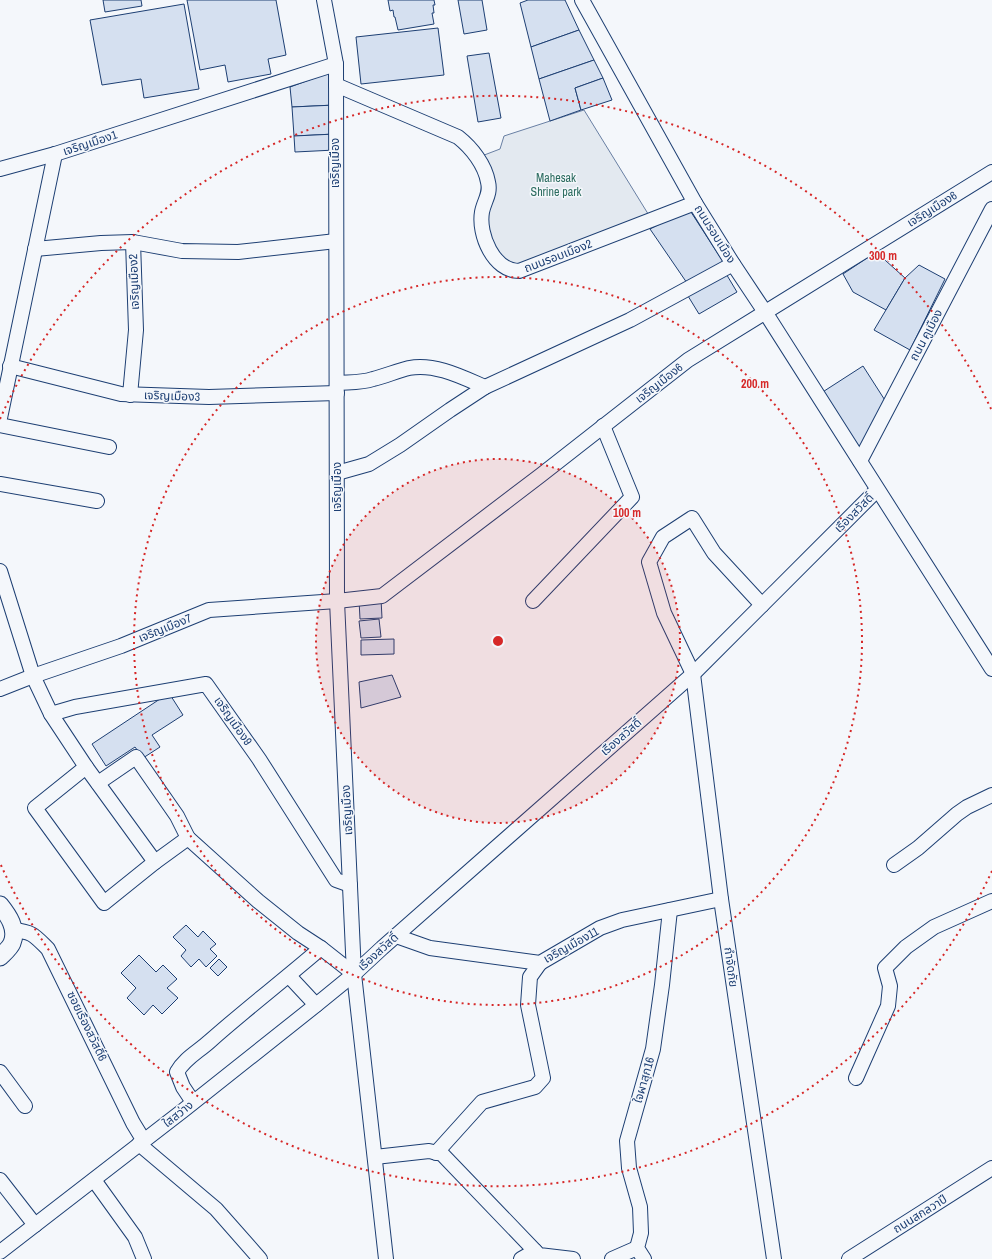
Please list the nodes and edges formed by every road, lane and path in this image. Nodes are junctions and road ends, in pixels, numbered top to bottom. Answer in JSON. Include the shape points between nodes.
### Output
{"nodes":[{"id":1,"x":324,"y":0,"type":"edge"},
{"id":2,"x":582,"y":0,"type":"edge"},
{"id":3,"x":336,"y":64,"type":"junction"},
{"id":4,"x":336,"y":85,"type":"junction"},
{"id":5,"x":55,"y":154,"type":"junction"},
{"id":6,"x":0,"y":169,"type":"edge"},
{"id":7,"x":992,"y":172,"type":"edge"},
{"id":8,"x":695,"y":203,"type":"junction"},
{"id":9,"x":992,"y":209,"type":"edge"},
{"id":10,"x":336,"y":241,"type":"junction"},
{"id":11,"x":133,"y":242,"type":"junction"},
{"id":12,"x":35,"y":249,"type":"junction"},
{"id":13,"x":733,"y":264,"type":"junction"},
{"id":14,"x":765,"y":312,"type":"junction"},
{"id":15,"x":10,"y":366,"type":"junction"},
{"id":16,"x":336,"y":388,"type":"junction"},
{"id":17,"x":485,"y":388,"type":"junction"},
{"id":18,"x":130,"y":395,"type":"junction"},
{"id":19,"x":0,"y":418,"type":"edge"},
{"id":20,"x":0,"y":425,"type":"edge"},
{"id":21,"x":603,"y":426,"type":"junction"},
{"id":22,"x":109,"y":447,"type":"dead end"},
{"id":23,"x":860,"y":461,"type":"junction"},
{"id":24,"x":337,"y":473,"type":"junction"},
{"id":25,"x":0,"y":484,"type":"edge"},
{"id":26,"x":877,"y":490,"type":"junction"},
{"id":27,"x":97,"y":501,"type":"dead end"},
{"id":28,"x":0,"y":570,"type":"edge"},
{"id":29,"x":337,"y":601,"type":"junction"},
{"id":30,"x":533,"y":601,"type":"dead end"},
{"id":31,"x":762,"y":605,"type":"junction"},
{"id":32,"x":992,"y":669,"type":"edge"},
{"id":33,"x":693,"y":674,"type":"junction"},
{"id":34,"x":32,"y":676,"type":"junction"},
{"id":35,"x":0,"y":689,"type":"edge"},
{"id":36,"x":51,"y":714,"type":"junction"},
{"id":37,"x":86,"y":767,"type":"junction"},
{"id":38,"x":98,"y":783,"type":"junction"},
{"id":39,"x":992,"y":795,"type":"edge"},
{"id":40,"x":188,"y":838,"type":"junction"},
{"id":41,"x":155,"y":862,"type":"junction"},
{"id":42,"x":894,"y":865,"type":"dead end"},
{"id":43,"x":350,"y":885,"type":"junction"},
{"id":44,"x":722,"y":899,"type":"junction"},
{"id":45,"x":992,"y":901,"type":"edge"},
{"id":46,"x":0,"y":905,"type":"edge"},
{"id":47,"x":670,"y":910,"type":"junction"},
{"id":48,"x":13,"y":930,"type":"junction"},
{"id":49,"x":396,"y":936,"type":"junction"},
{"id":50,"x":321,"y":948,"type":"junction"},
{"id":51,"x":0,"y":957,"type":"edge"},
{"id":52,"x":540,"y":963,"type":"junction"},
{"id":53,"x":354,"y":974,"type":"junction"},
{"id":54,"x":289,"y":976,"type":"junction"},
{"id":55,"x":316,"y":1004,"type":"junction"},
{"id":56,"x":0,"y":1072,"type":"edge"},
{"id":57,"x":856,"y":1078,"type":"dead end"},
{"id":58,"x":193,"y":1102,"type":"junction"},
{"id":59,"x":25,"y":1106,"type":"dead end"},
{"id":60,"x":142,"y":1143,"type":"junction"},
{"id":61,"x":436,"y":1153,"type":"junction"},
{"id":62,"x":375,"y":1157,"type":"junction"},
{"id":63,"x":992,"y":1168,"type":"edge"},
{"id":64,"x":0,"y":1180,"type":"edge"},
{"id":65,"x":94,"y":1180,"type":"junction"},
{"id":66,"x":35,"y":1225,"type":"junction"},
{"id":67,"x":535,"y":1251,"type":"junction"},
{"id":68,"x":0,"y":1252,"type":"edge"},
{"id":69,"x":640,"y":1253,"type":"edge"},
{"id":70,"x":144,"y":1259,"type":"edge"},
{"id":71,"x":260,"y":1259,"type":"edge"},
{"id":72,"x":386,"y":1259,"type":"edge"},
{"id":73,"x":521,"y":1259,"type":"edge"},
{"id":74,"x":573,"y":1259,"type":"edge"},
{"id":75,"x":612,"y":1259,"type":"edge"},
{"id":76,"x":774,"y":1259,"type":"edge"},
{"id":77,"x":848,"y":1259,"type":"edge"}],
"edges":[{"from":1,"to":3,"type":"street","name":"เจริญเมือง"},
{"from":2,"to":8,"type":"street","name":"ถนนรอบเมือง"},
{"from":3,"to":4,"type":"street","name":"เจริญเมือง"},
{"from":3,"to":5,"type":"street","name":"เจริญเมือง1"},
{"from":4,"to":8,"type":"street","name":"ถนนรอบเมือง2","via":[[458,137],[465,143],[479,161],[488,182],[489,192],[482,212],[486,243],[495,257],[513,271],[520,271]]},
{"from":4,"to":10,"type":"street","name":"เจริญเมือง"},
{"from":5,"to":6,"type":"street"},
{"from":5,"to":12,"type":"street","name":"เจริญเมือง1"},
{"from":7,"to":14,"type":"street","name":"เจริญเมือง6"},
{"from":8,"to":13,"type":"street","name":"ถนนรอบเมือง"},
{"from":9,"to":23,"type":"street","name":"ถนน คูเมือง"},
{"from":10,"to":11,"type":"street","via":[[238,252],[182,251]]},
{"from":10,"to":16,"type":"street","name":"เจริญเมือง"},
{"from":11,"to":12,"type":"street","name":"เจริญเมือง2"},
{"from":11,"to":18,"type":"street","name":"เจริญเมือง2","via":[[136,330]]},
{"from":12,"to":15,"type":"street","name":"เจริญเมือง1"},
{"from":13,"to":14,"type":"street","name":"ถนนรอบเมือง"},
{"from":13,"to":17,"type":"street","via":[[630,320]]},
{"from":14,"to":21,"type":"street","name":"เจริญเมือง6","via":[[688,360]]},
{"from":14,"to":23,"type":"street","name":"ถนนรอบเมือง"},
{"from":15,"to":18,"type":"street","name":"เจริญเมือง3"},
{"from":15,"to":19,"type":"street","name":"เจริญเมือง1"},
{"from":16,"to":17,"type":"street","name":"เจริญเมือง3","via":[[409,368],[420,368],[452,373]]},
{"from":16,"to":18,"type":"street","name":"เจริญเมือง3","via":[[209,397]]},
{"from":16,"to":24,"type":"street","name":"เจริญเมือง"},
{"from":17,"to":24,"type":"street","via":[[369,464]]},
{"from":20,"to":22,"type":"street"},
{"from":21,"to":29,"type":"street","name":"เจริญเมือง6","via":[[382,596]]},
{"from":21,"to":30,"type":"street","via":[[632,497]]},
{"from":23,"to":26,"type":"street","name":"ถนนรอบเมือง"},
{"from":24,"to":29,"type":"street","name":"เจริญเมือง"},
{"from":25,"to":27,"type":"street"},
{"from":26,"to":31,"type":"street","name":"เรืองสวัสดิ์"},
{"from":26,"to":32,"type":"street","name":"ถนนรอบเมือง"},
{"from":28,"to":34,"type":"street"},
{"from":29,"to":34,"type":"street","name":"เจริญเมือง7","via":[[209,610],[121,646]]},
{"from":29,"to":43,"type":"street","name":"เจริญเมือง"},
{"from":31,"to":33,"type":"street","name":"เรืองสวัสดิ์"},
{"from":31,"to":33,"type":"street","name":"กำจัดภัย","via":[[714,553],[692,518],[662,536],[649,562],[664,613]]},
{"from":33,"to":44,"type":"street","name":"กำจัดภัย"},
{"from":33,"to":49,"type":"street","name":"เรืองสวัสดิ์"},
{"from":34,"to":35,"type":"street","name":"เจริญเมือง7"},
{"from":34,"to":36,"type":"street"},
{"from":36,"to":37,"type":"street"},
{"from":36,"to":43,"type":"street","name":"เจริญเมือง9","via":[[75,707],[206,684],[259,759],[336,880]]},
{"from":37,"to":38,"type":"street"},
{"from":37,"to":41,"type":"street","via":[[35,808],[104,903]]},
{"from":38,"to":40,"type":"street","via":[[136,757],[177,816]]},
{"from":38,"to":41,"type":"street"},
{"from":39,"to":42,"type":"street","via":[[957,814]]},
{"from":40,"to":41,"type":"street"},
{"from":40,"to":50,"type":"street","via":[[258,901]]},
{"from":43,"to":53,"type":"street","name":"เจริญเมือง"},
{"from":44,"to":47,"type":"street","name":"เจริญเมือง11"},
{"from":44,"to":76,"type":"street","name":"กำจัดภัย"},
{"from":45,"to":57,"type":"street","via":[[934,927],[906,947],[885,968],[890,986],[888,1006]]},
{"from":46,"to":48,"type":"main road","via":[[8,915]]},
{"from":47,"to":52,"type":"street","name":"เจริญเมือง11","via":[[622,920],[600,928]]},
{"from":47,"to":69,"type":"street","name":"ใจผาสุก16","via":[[653,1049],[626,1141],[629,1168],[640,1207]]},
{"from":48,"to":51,"type":"main road","via":[[13,942]]},
{"from":48,"to":60,"type":"street","name":"ซอยเรืองสวัสดิ์6","via":[[28,931],[48,949]]},
{"from":49,"to":52,"type":"street","name":"เจริญเมือง11","via":[[430,948]]},
{"from":49,"to":53,"type":"street","name":"เรืองสวัสดิ์"},
{"from":50,"to":53,"type":"street"},
{"from":50,"to":54,"type":"street"},
{"from":52,"to":61,"type":"street","via":[[530,977],[528,1005],[543,1078],[535,1087],[482,1102]]},
{"from":53,"to":55,"type":"street","name":"ใสสว่าง"},
{"from":53,"to":62,"type":"street","name":"เจริญเมือง"},
{"from":54,"to":55,"type":"street"},
{"from":54,"to":58,"type":"street","via":[[182,1062],[176,1072]]},
{"from":55,"to":58,"type":"street","name":"ใสสว่าง"},
{"from":56,"to":59,"type":"street"},
{"from":58,"to":60,"type":"street","name":"ใสสว่าง"},
{"from":60,"to":65,"type":"street","name":"ใสสว่าง"},
{"from":60,"to":71,"type":"street","name":"ซอยเรืองสวัสดิ์6","via":[[216,1209]]},
{"from":61,"to":62,"type":"street","via":[[429,1151]]},
{"from":61,"to":67,"type":"street","via":[[442,1154]]},
{"from":62,"to":72,"type":"street","name":"เจริญเมือง"},
{"from":63,"to":77,"type":"street","name":"ถนนสกลวาปี"},
{"from":64,"to":66,"type":"street"},
{"from":65,"to":66,"type":"street","name":"ใสสว่าง"},
{"from":65,"to":70,"type":"street","via":[[135,1237]]},
{"from":66,"to":68,"type":"street","name":"ใสสว่าง"},
{"from":67,"to":73,"type":"street"},
{"from":67,"to":74,"type":"street","via":[[539,1255]]},
{"from":69,"to":75,"type":"street","name":"ใจผาสุก16"}]}
